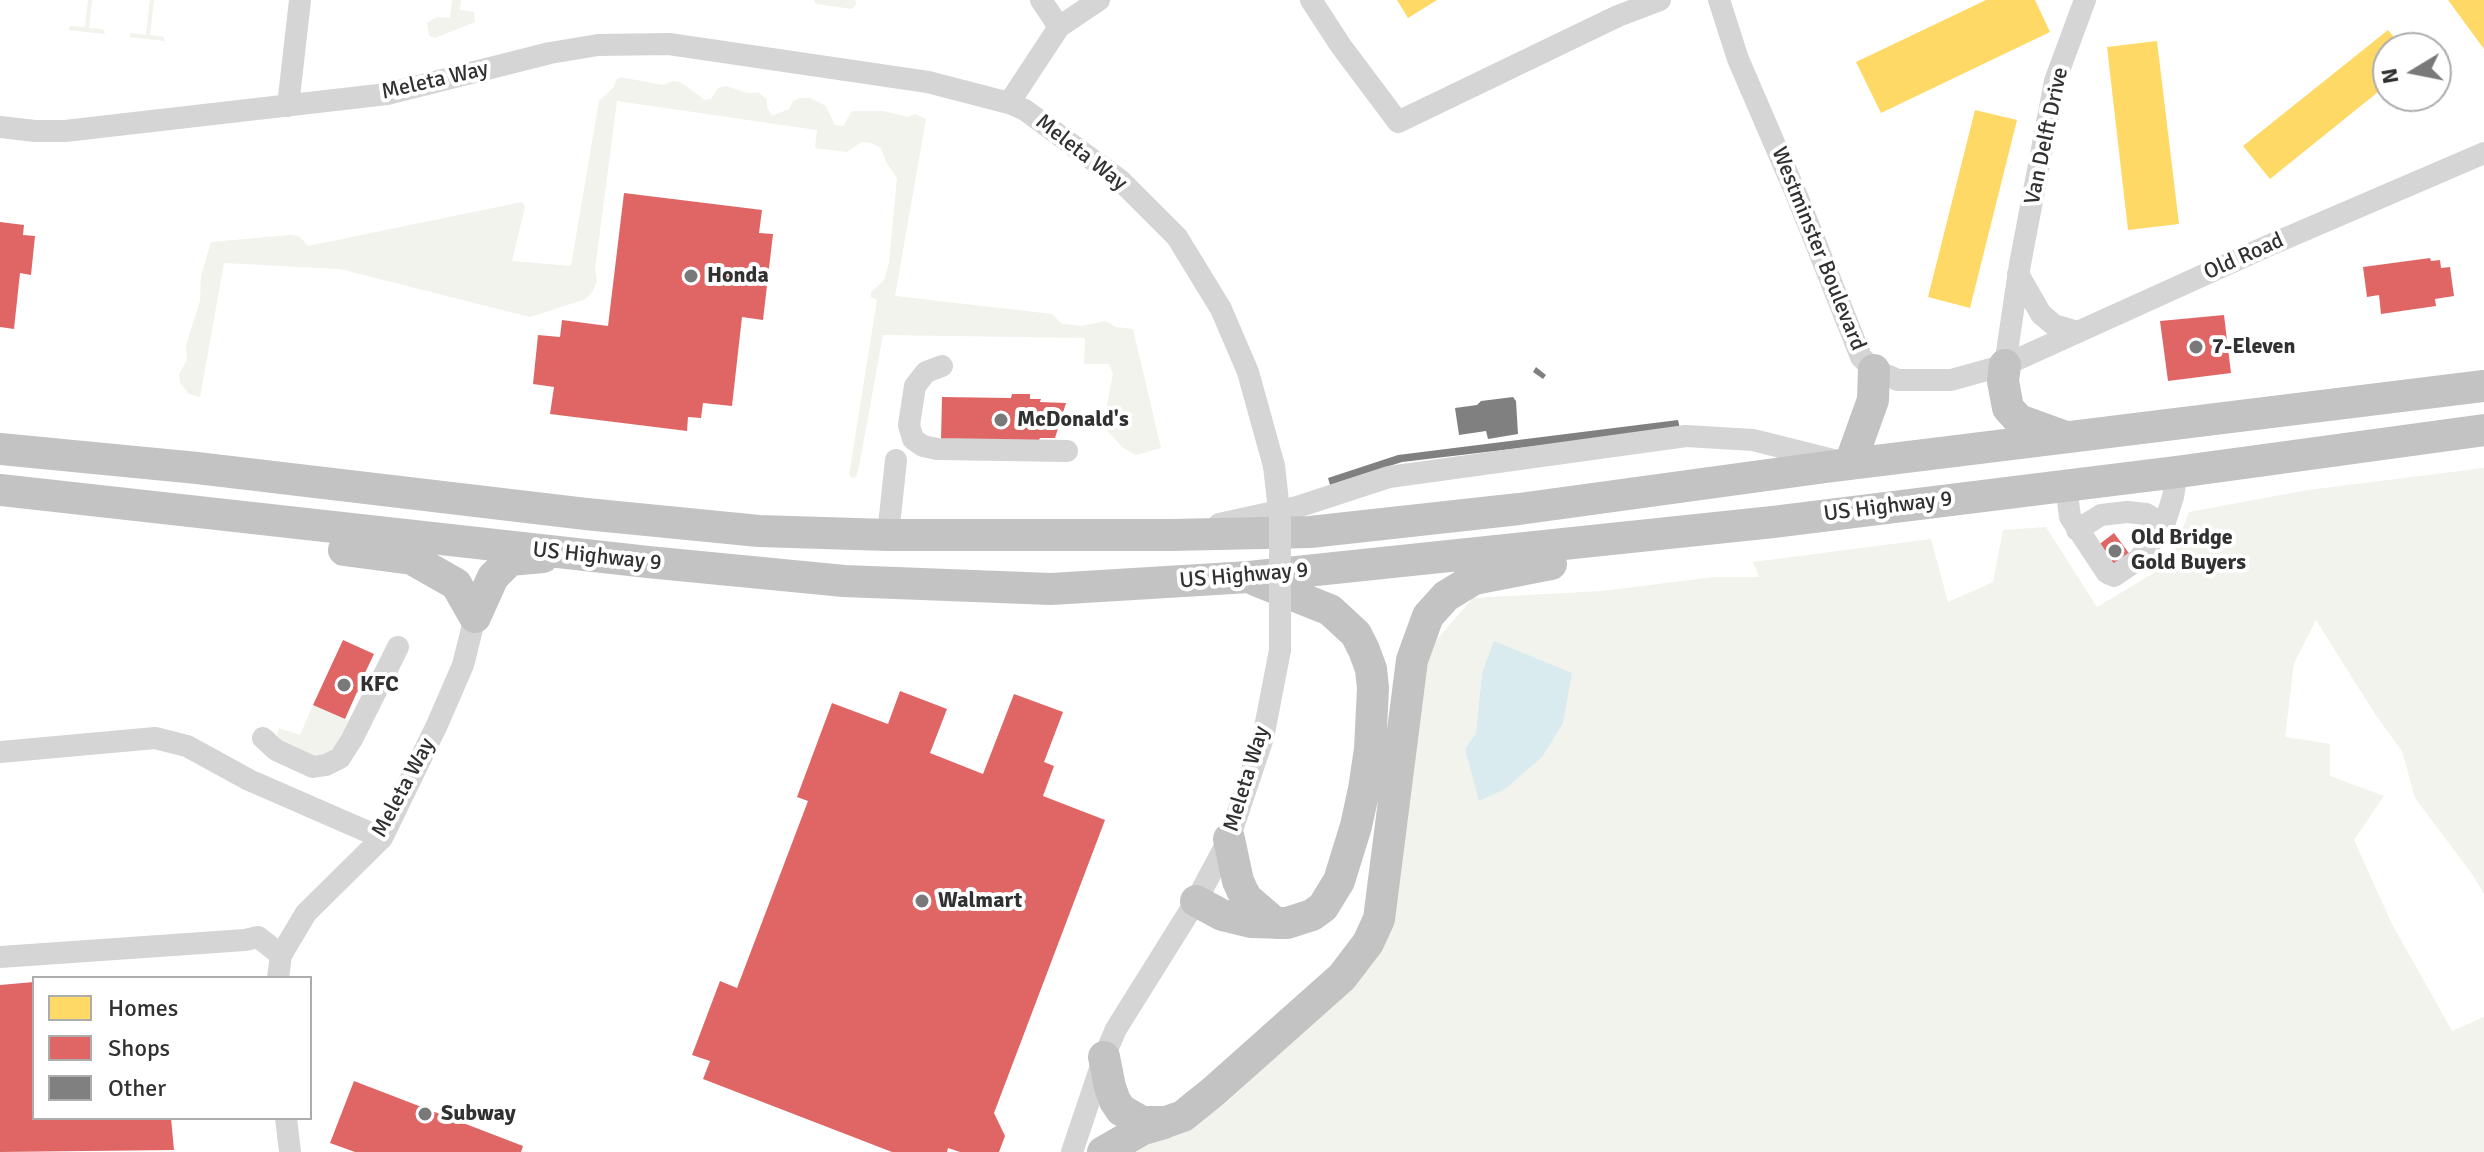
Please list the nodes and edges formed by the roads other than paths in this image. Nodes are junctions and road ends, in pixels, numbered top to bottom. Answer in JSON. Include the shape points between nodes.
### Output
{"nodes":[{"id":1,"x":300,"y":0,"type":"edge"},
{"id":2,"x":1041,"y":0,"type":"edge"},
{"id":3,"x":1099,"y":0,"type":"edge"},
{"id":4,"x":1311,"y":0,"type":"edge"},
{"id":5,"x":1660,"y":0,"type":"edge"},
{"id":6,"x":1719,"y":0,"type":"edge"},
{"id":7,"x":2085,"y":0,"type":"edge"},
{"id":8,"x":1059,"y":27,"type":"junction"},
{"id":9,"x":1009,"y":103,"type":"junction"},
{"id":10,"x":288,"y":106,"type":"junction"},
{"id":11,"x":0,"y":127,"type":"edge"},
{"id":12,"x":2484,"y":153,"type":"edge"},
{"id":13,"x":2018,"y":274,"type":"junction"},
{"id":14,"x":2078,"y":332,"type":"junction"},
{"id":15,"x":2005,"y":365,"type":"junction"},
{"id":16,"x":942,"y":366,"type":"dead end"},
{"id":17,"x":1874,"y":370,"type":"junction"},
{"id":18,"x":2484,"y":386,"type":"edge"},
{"id":19,"x":0,"y":430,"type":"edge"},
{"id":20,"x":2484,"y":430,"type":"edge"},
{"id":21,"x":2069,"y":439,"type":"junction"},
{"id":22,"x":0,"y":449,"type":"edge"},
{"id":23,"x":1067,"y":451,"type":"dead end"},
{"id":24,"x":896,"y":460,"type":"dead end"},
{"id":25,"x":112,"y":461,"type":"junction"},
{"id":26,"x":1850,"y":464,"type":"junction"},
{"id":27,"x":2177,"y":472,"type":"junction"},
{"id":28,"x":2066,"y":485,"type":"junction"},
{"id":29,"x":0,"y":490,"type":"edge"},
{"id":30,"x":148,"y":506,"type":"junction"},
{"id":31,"x":1773,"y":522,"type":"junction"},
{"id":32,"x":2164,"y":525,"type":"junction"},
{"id":33,"x":2077,"y":530,"type":"junction"},
{"id":34,"x":888,"y":535,"type":"junction"},
{"id":35,"x":1171,"y":535,"type":"junction"},
{"id":36,"x":648,"y":562,"type":"junction"},
{"id":37,"x":1249,"y":577,"type":"junction"},
{"id":38,"x":475,"y":617,"type":"junction"},
{"id":39,"x":398,"y":647,"type":"dead end"},
{"id":40,"x":263,"y":738,"type":"dead end"},
{"id":41,"x":0,"y":752,"type":"edge"},
{"id":42,"x":382,"y":838,"type":"junction"},
{"id":43,"x":1229,"y":839,"type":"junction"},
{"id":44,"x":1196,"y":901,"type":"junction"},
{"id":45,"x":1275,"y":923,"type":"junction"},
{"id":46,"x":281,"y":955,"type":"junction"},
{"id":47,"x":0,"y":957,"type":"edge"},
{"id":48,"x":278,"y":976,"type":"edge"},
{"id":49,"x":1104,"y":1057,"type":"junction"},
{"id":50,"x":286,"y":1120,"type":"edge"},
{"id":51,"x":1166,"y":1122,"type":"junction"},
{"id":52,"x":290,"y":1152,"type":"edge"},
{"id":53,"x":1072,"y":1152,"type":"edge"},
{"id":54,"x":1103,"y":1152,"type":"edge"}],
"edges":[{"from":1,"to":10,"type":"street"},
{"from":2,"to":8,"type":"street"},
{"from":3,"to":8,"type":"street"},
{"from":4,"to":5,"type":"street","via":[[1398,122]]},
{"from":6,"to":17,"type":"street","name":"Westminster Boulevard","via":[[1738,59],[1861,357]]},
{"from":7,"to":13,"type":"street","name":"Van Delft Drive","via":[[2055,81]]},
{"from":8,"to":9,"type":"street"},
{"from":9,"to":10,"type":"street","name":"Meleta Way","via":[[928,82],[669,44],[598,45],[387,94]]},
{"from":9,"to":43,"type":"street","name":"Meleta Way","bridge":true,"via":[[1120,180],[1177,237],[1221,309],[1248,372],[1274,466],[1282,618],[1263,738]]},
{"from":10,"to":11,"type":"street","name":"Meleta Way","via":[[65,131]]},
{"from":12,"to":14,"type":"street","name":"Old Road"},
{"from":13,"to":14,"type":"street","via":[[2041,314],[2054,325]]},
{"from":13,"to":15,"type":"street","name":"Van Delft Drive"},
{"from":14,"to":15,"type":"street","name":"Old Road"},
{"from":15,"to":17,"type":"street","name":"Westminster Boulevard","via":[[1951,380],[1915,382]]},
{"from":15,"to":21,"type":"highway","via":[[2008,408],[2019,420]]},
{"from":16,"to":23,"type":"street","via":[[926,372],[915,386],[909,425],[913,439],[923,446]]},
{"from":17,"to":26,"type":"highway","via":[[1873,400]]},
{"from":18,"to":21,"type":"highway","name":"US Highway 9"},
{"from":19,"to":25,"type":"highway"},
{"from":20,"to":27,"type":"highway","name":"US Highway 9"},
{"from":21,"to":26,"type":"highway","name":"US Highway 9"},
{"from":22,"to":25,"type":"highway","name":"US Highway 9"},
{"from":24,"to":34,"type":"street"},
{"from":25,"to":34,"type":"highway","name":"US Highway 9","via":[[759,531]]},
{"from":26,"to":35,"type":"highway","name":"US Highway 9","via":[[1415,522],[1310,532]]},
{"from":26,"to":35,"type":"street","via":[[1753,440],[1686,436],[1389,477],[1297,507]]},
{"from":27,"to":28,"type":"highway","name":"US Highway 9"},
{"from":27,"to":32,"type":"street"},
{"from":28,"to":31,"type":"highway","name":"US Highway 9"},
{"from":28,"to":33,"type":"street"},
{"from":29,"to":30,"type":"highway","name":"US Highway 9"},
{"from":30,"to":36,"type":"highway","name":"US Highway 9"},
{"from":30,"to":38,"type":"highway","via":[[216,535],[412,559],[456,584]]},
{"from":31,"to":37,"type":"highway","name":"US Highway 9"},
{"from":31,"to":51,"type":"highway","via":[[1474,579],[1446,596],[1428,616],[1412,660],[1379,919],[1368,943],[1342,977],[1248,1061],[1183,1116]]},
{"from":32,"to":33,"type":"street","via":[[2146,514],[2127,512],[2101,515]]},
{"from":32,"to":33,"type":"street","via":[[2139,559],[2114,576]]},
{"from":34,"to":35,"type":"highway","name":"US Highway 9"},
{"from":36,"to":37,"type":"highway","name":"US Highway 9","via":[[844,581],[1051,589]]},
{"from":36,"to":38,"type":"highway","via":[[510,560],[493,577]]},
{"from":37,"to":45,"type":"highway","via":[[1330,610],[1356,634],[1373,688],[1364,789],[1339,881],[1312,915]]},
{"from":38,"to":42,"type":"street","name":"Meleta Way","via":[[463,665]]},
{"from":39,"to":40,"type":"street","via":[[340,758],[313,767]]},
{"from":41,"to":42,"type":"street","via":[[155,738],[187,746],[249,780]]},
{"from":42,"to":46,"type":"street","name":"Meleta Way","via":[[306,913]]},
{"from":43,"to":44,"type":"street","name":"Meleta Way"},
{"from":43,"to":45,"type":"highway","via":[[1242,890]]},
{"from":44,"to":45,"type":"highway","via":[[1236,919]]},
{"from":44,"to":49,"type":"street","name":"Meleta Way"},
{"from":46,"to":47,"type":"street","via":[[258,937]]},
{"from":46,"to":48,"type":"street","name":"Meleta Way"},
{"from":49,"to":51,"type":"highway","via":[[1121,1110],[1142,1122]]},
{"from":49,"to":53,"type":"street","name":"Meleta Way"},
{"from":50,"to":52,"type":"street"},
{"from":51,"to":54,"type":"highway"}]}
